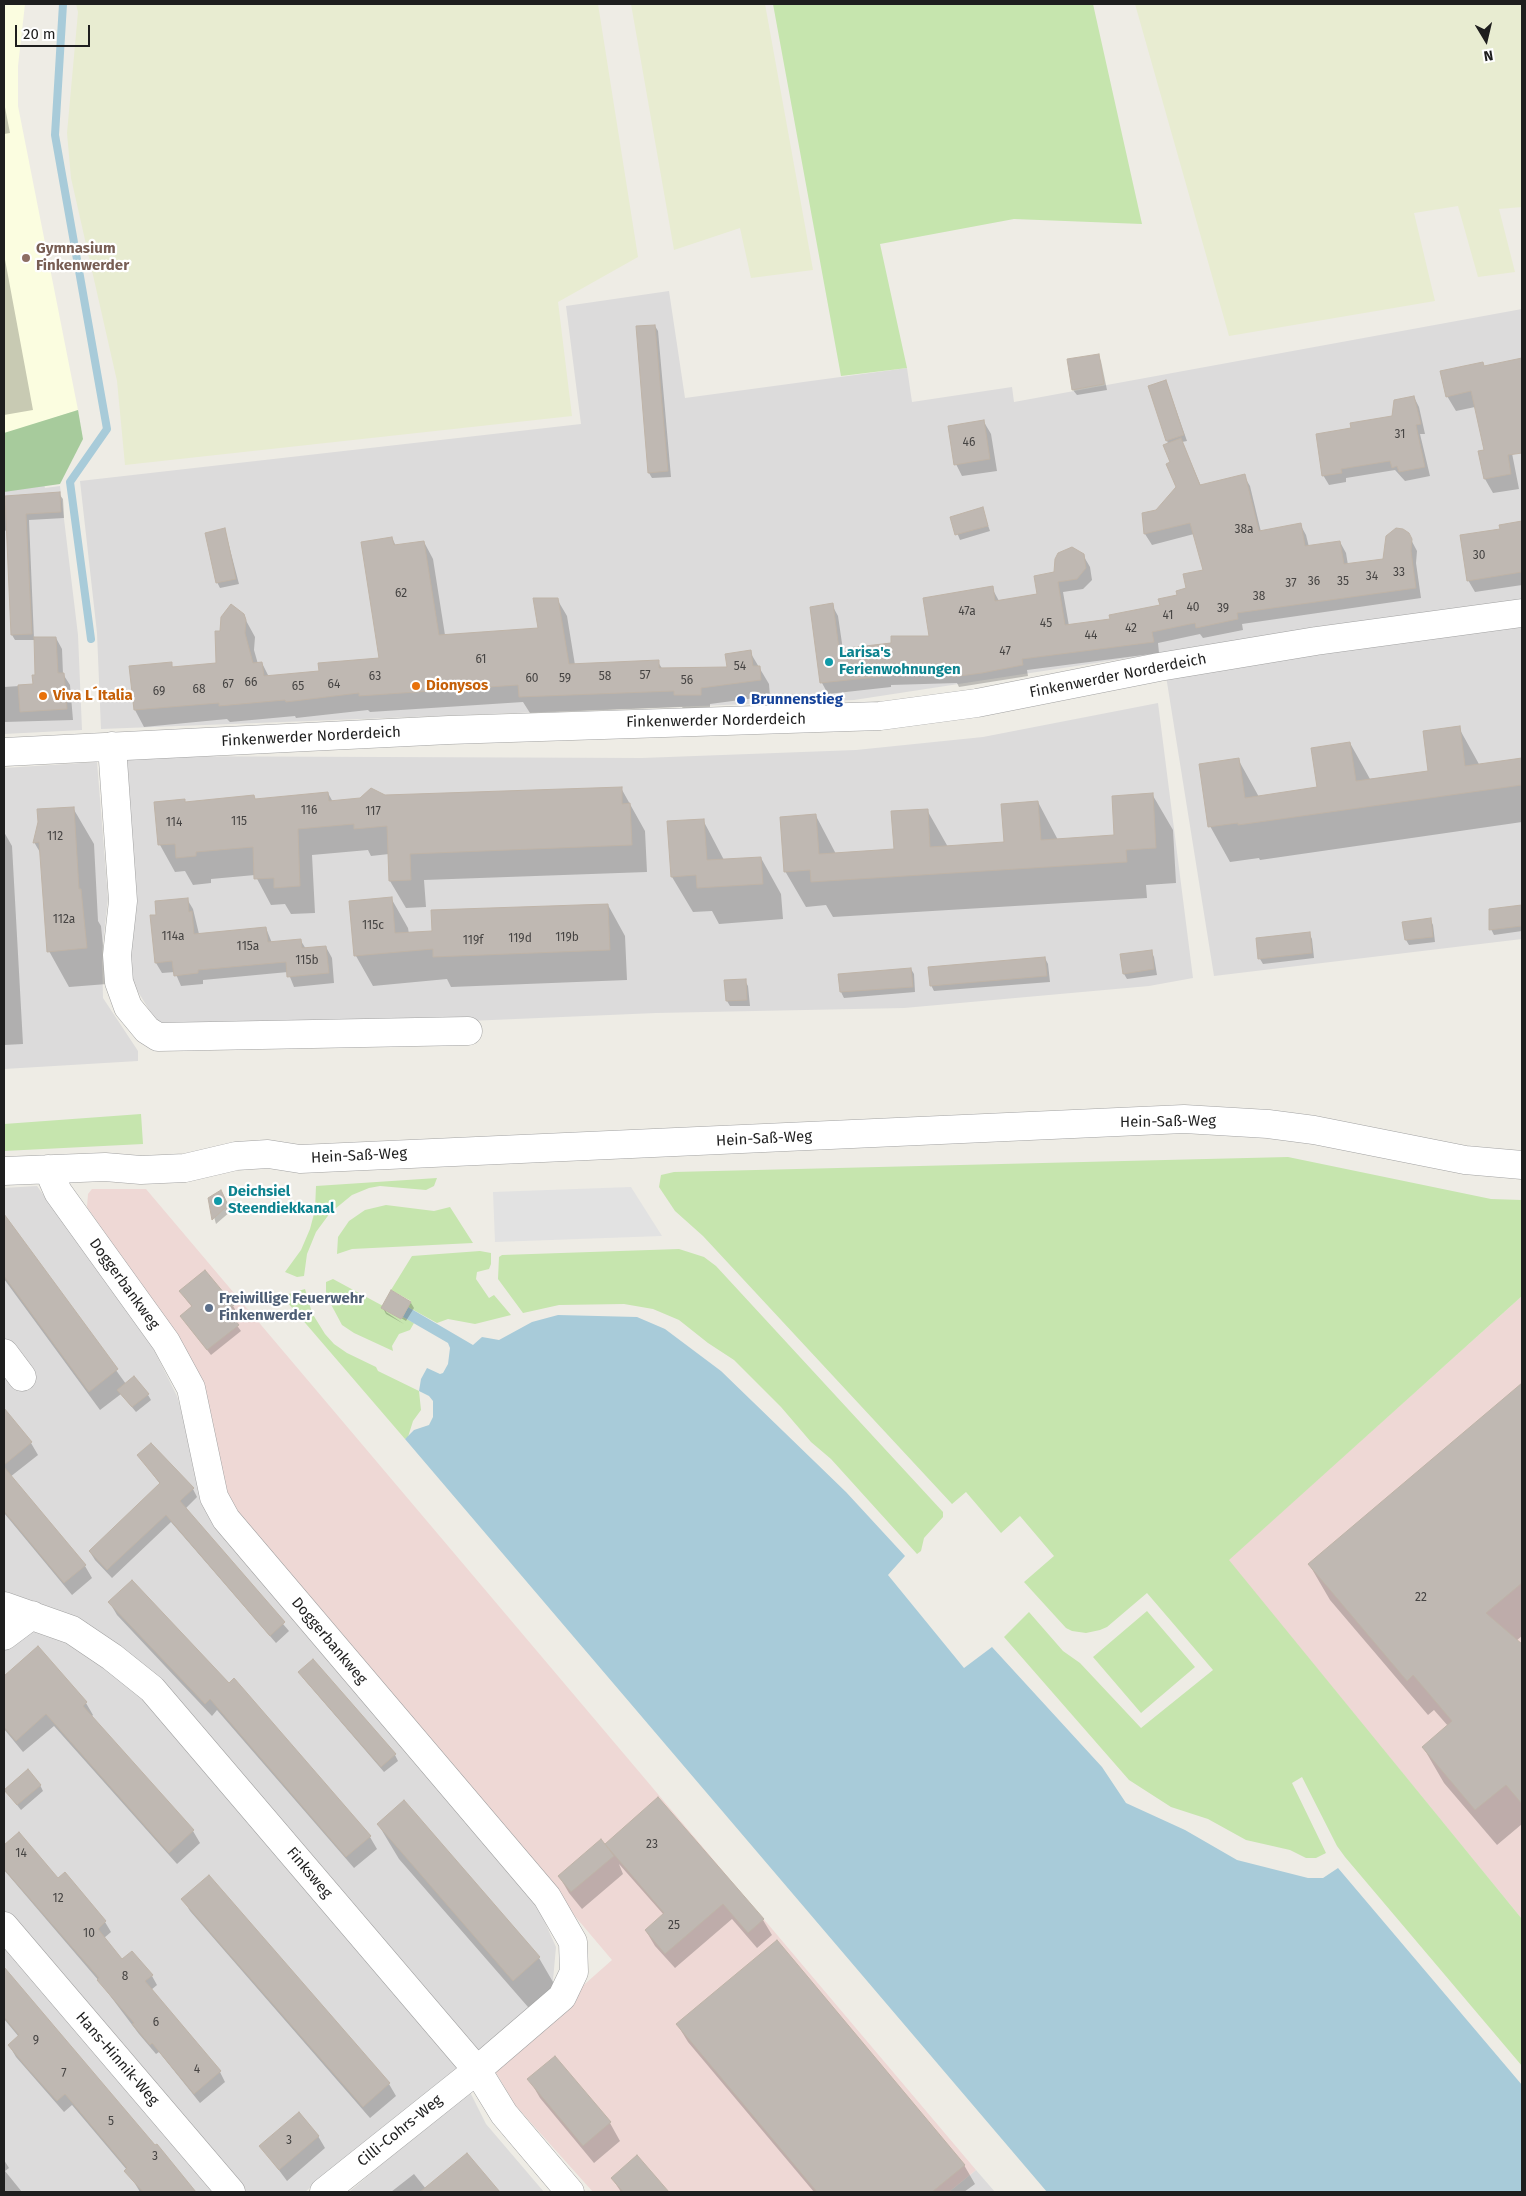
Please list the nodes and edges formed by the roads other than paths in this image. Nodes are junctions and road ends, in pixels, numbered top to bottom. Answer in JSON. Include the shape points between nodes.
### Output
{"nodes":[{"id":1,"x":1522,"y":613,"type":"edge"},
{"id":2,"x":112,"y":746,"type":"junction"},
{"id":3,"x":4,"y":752,"type":"edge"},
{"id":4,"x":468,"y":1031,"type":"dead end"},
{"id":5,"x":1522,"y":1165,"type":"edge"},
{"id":6,"x":48,"y":1169,"type":"junction"},
{"id":7,"x":4,"y":1171,"type":"edge"},
{"id":8,"x":4,"y":1353,"type":"edge"},
{"id":9,"x":22,"y":1377,"type":"dead end"},
{"id":10,"x":4,"y":1606,"type":"edge"},
{"id":11,"x":32,"y":1615,"type":"junction"},
{"id":12,"x":4,"y":1636,"type":"edge"},
{"id":13,"x":4,"y":1926,"type":"edge"},
{"id":14,"x":476,"y":2070,"type":"junction"},
{"id":15,"x":231,"y":2192,"type":"edge"},
{"id":16,"x":324,"y":2192,"type":"edge"},
{"id":17,"x":570,"y":2192,"type":"edge"}],
"edges":[{"from":1,"to":2,"type":"street","name":"Finkenwerder Norderdeich","via":[[1316,641],[1159,667],[977,703],[880,716]]},
{"from":2,"to":3,"type":"street","name":"Finkenwerder Norderdeich"},
{"from":2,"to":4,"type":"street","via":[[123,901],[118,975],[128,1007],[147,1030],[158,1037]]},
{"from":5,"to":6,"type":"street","name":"Hein-Saß-Weg","via":[[1465,1160],[1314,1130],[1184,1119],[300,1159],[268,1154],[236,1156],[185,1168]]},
{"from":6,"to":7,"type":"street","name":"Hein-Saß-Weg"},
{"from":6,"to":14,"type":"street","name":"Doggerbankweg","via":[[58,1192],[166,1342],[191,1388],[214,1497],[226,1519],[547,1897],[573,1942],[574,1972],[562,1997]]},
{"from":8,"to":9,"type":"street"},
{"from":10,"to":11,"type":"street","name":"Finksweg"},
{"from":11,"to":12,"type":"street"},
{"from":11,"to":14,"type":"street","name":"Finksweg","via":[[72,1630],[152,1689]]},
{"from":13,"to":15,"type":"street","name":"Hans-Hinnik-Weg"},
{"from":14,"to":16,"type":"street","name":"Cilli-Cohrs-Weg"},
{"from":14,"to":17,"type":"street","name":"Finksweg","via":[[504,2114]]}]}
